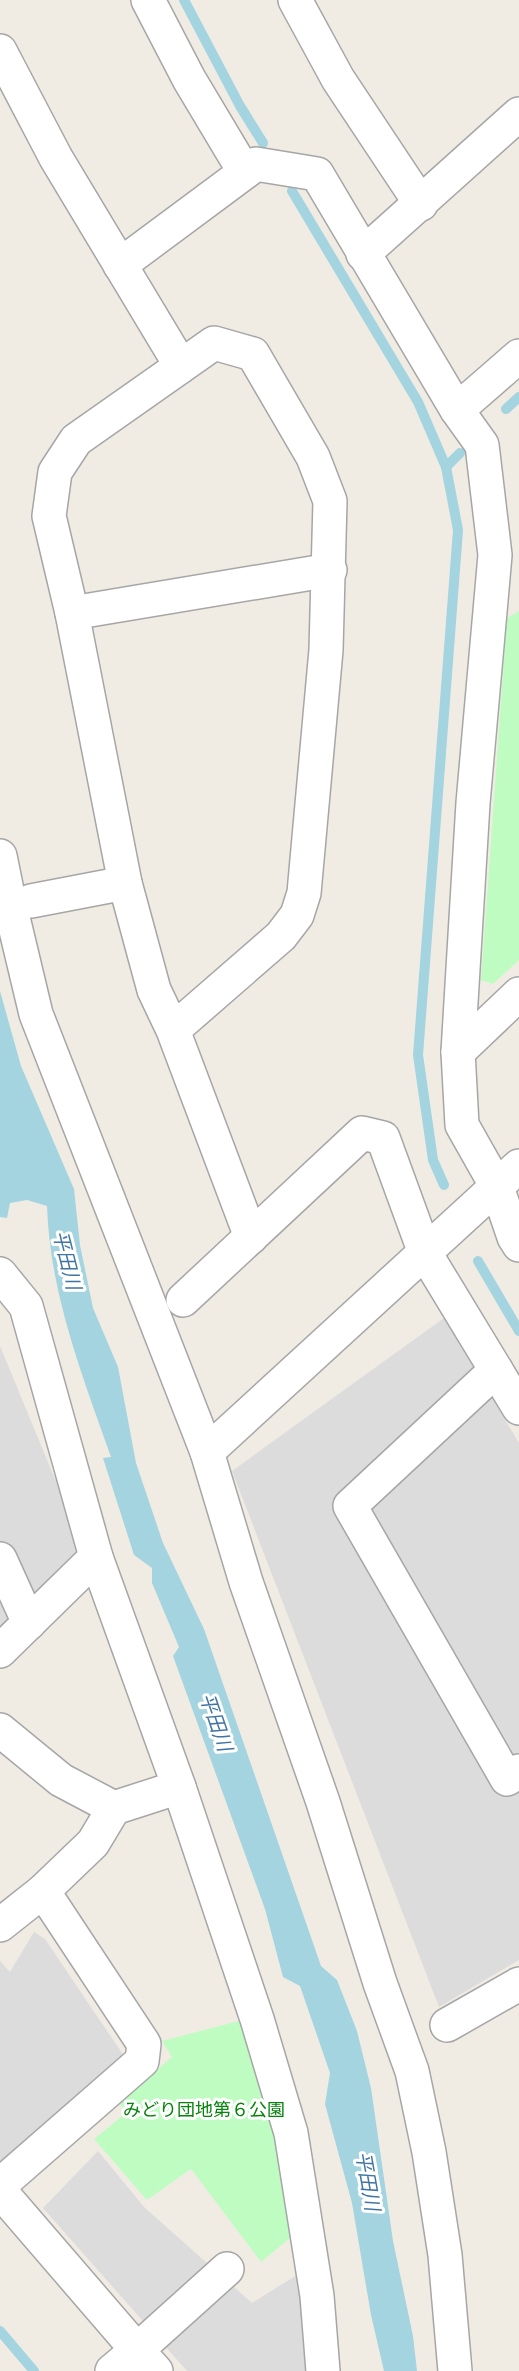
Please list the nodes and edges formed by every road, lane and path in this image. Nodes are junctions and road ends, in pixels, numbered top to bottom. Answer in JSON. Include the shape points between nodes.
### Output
{"nodes":[{"id":1,"x":148,"y":0,"type":"edge"},
{"id":2,"x":295,"y":0,"type":"edge"},
{"id":3,"x":0,"y":51,"type":"edge"},
{"id":4,"x":519,"y":114,"type":"edge"},
{"id":5,"x":244,"y":171,"type":"junction"},
{"id":6,"x":421,"y":204,"type":"junction"},
{"id":7,"x":363,"y":254,"type":"junction"},
{"id":8,"x":120,"y":265,"type":"junction"},
{"id":9,"x":519,"y":356,"type":"edge"},
{"id":10,"x":181,"y":366,"type":"junction"},
{"id":11,"x":457,"y":410,"type":"junction"},
{"id":12,"x":495,"y":555,"type":"junction"},
{"id":13,"x":330,"y":570,"type":"junction"},
{"id":14,"x":519,"y":580,"type":"edge"},
{"id":15,"x":72,"y":613,"type":"junction"},
{"id":16,"x":0,"y":856,"type":"edge"},
{"id":17,"x":125,"y":883,"type":"junction"},
{"id":18,"x":13,"y":904,"type":"edge"},
{"id":19,"x":519,"y":994,"type":"edge"},
{"id":20,"x":173,"y":1030,"type":"junction"},
{"id":21,"x":458,"y":1052,"type":"junction"},
{"id":22,"x":508,"y":1177,"type":"edge"},
{"id":23,"x":252,"y":1237,"type":"junction"},
{"id":24,"x":519,"y":1245,"type":"edge"},
{"id":25,"x":425,"y":1253,"type":"junction"},
{"id":26,"x":0,"y":1274,"type":"edge"},
{"id":27,"x":183,"y":1300,"type":"dead end"},
{"id":28,"x":496,"y":1370,"type":"junction"},
{"id":29,"x":519,"y":1408,"type":"edge"},
{"id":30,"x":207,"y":1452,"type":"junction"},
{"id":31,"x":96,"y":1557,"type":"junction"},
{"id":32,"x":0,"y":1559,"type":"edge"},
{"id":33,"x":29,"y":1623,"type":"junction"},
{"id":34,"x":0,"y":1651,"type":"edge"},
{"id":35,"x":0,"y":1730,"type":"edge"},
{"id":36,"x":519,"y":1771,"type":"edge"},
{"id":37,"x":179,"y":1787,"type":"junction"},
{"id":38,"x":114,"y":1808,"type":"junction"},
{"id":39,"x":43,"y":1891,"type":"junction"},
{"id":40,"x":1,"y":1922,"type":"edge"},
{"id":41,"x":519,"y":1984,"type":"edge"},
{"id":42,"x":447,"y":2025,"type":"dead end"},
{"id":43,"x":0,"y":2185,"type":"edge"},
{"id":44,"x":0,"y":2191,"type":"edge"},
{"id":45,"x":227,"y":2269,"type":"dead end"},
{"id":46,"x":147,"y":2360,"type":"edge"},
{"id":47,"x":112,"y":2371,"type":"edge"},
{"id":48,"x":323,"y":2371,"type":"edge"},
{"id":49,"x":455,"y":2371,"type":"edge"}],
"edges":[{"from":1,"to":5,"type":"street"},
{"from":2,"to":6,"type":"street","via":[[338,79]]},
{"from":3,"to":8,"type":"street","via":[[56,158]]},
{"from":4,"to":6,"type":"street"},
{"from":5,"to":7,"type":"street","via":[[256,164],[317,174]]},
{"from":5,"to":8,"type":"street"},
{"from":6,"to":7,"type":"street"},
{"from":7,"to":11,"type":"street"},
{"from":8,"to":10,"type":"street"},
{"from":9,"to":11,"type":"street"},
{"from":10,"to":13,"type":"street","via":[[214,343],[253,354],[313,457],[330,501]]},
{"from":10,"to":15,"type":"street","via":[[76,440],[55,472],[49,516]]},
{"from":11,"to":12,"type":"street","via":[[482,445]]},
{"from":12,"to":14,"type":"street"},
{"from":12,"to":21,"type":"street","via":[[473,803]]},
{"from":13,"to":15,"type":"street"},
{"from":13,"to":20,"type":"street","via":[[306,870],[297,915],[282,936]]},
{"from":15,"to":17,"type":"street"},
{"from":16,"to":18,"type":"street"},
{"from":17,"to":18,"type":"street"},
{"from":17,"to":20,"type":"street","via":[[154,990]]},
{"from":18,"to":30,"type":"street","via":[[36,1014]]},
{"from":19,"to":21,"type":"street"},
{"from":20,"to":23,"type":"street"},
{"from":21,"to":22,"type":"street","via":[[462,1125]]},
{"from":22,"to":24,"type":"street","via":[[514,1237]]},
{"from":22,"to":25,"type":"street"},
{"from":23,"to":25,"type":"street","via":[[362,1133],[382,1138]]},
{"from":23,"to":27,"type":"street"},
{"from":25,"to":28,"type":"street"},
{"from":25,"to":30,"type":"street"},
{"from":26,"to":31,"type":"street","via":[[26,1306]]},
{"from":28,"to":29,"type":"street"},
{"from":28,"to":36,"type":"street","via":[[350,1506],[507,1779]]},
{"from":30,"to":49,"type":"street","via":[[246,1582],[412,2071],[445,2255]]},
{"from":31,"to":33,"type":"street"},
{"from":31,"to":37,"type":"street"},
{"from":32,"to":33,"type":"street"},
{"from":33,"to":34,"type":"street"},
{"from":35,"to":38,"type":"street","via":[[61,1780]]},
{"from":37,"to":38,"type":"street"},
{"from":37,"to":48,"type":"street","via":[[291,2133],[317,2296]]},
{"from":38,"to":39,"type":"street","via":[[93,1842]]},
{"from":39,"to":40,"type":"street"},
{"from":39,"to":43,"type":"street","via":[[144,2044],[142,2061]]},
{"from":41,"to":42,"type":"street"},
{"from":44,"to":46,"type":"street"},
{"from":45,"to":46,"type":"street"},
{"from":46,"to":47,"type":"street"}]}
